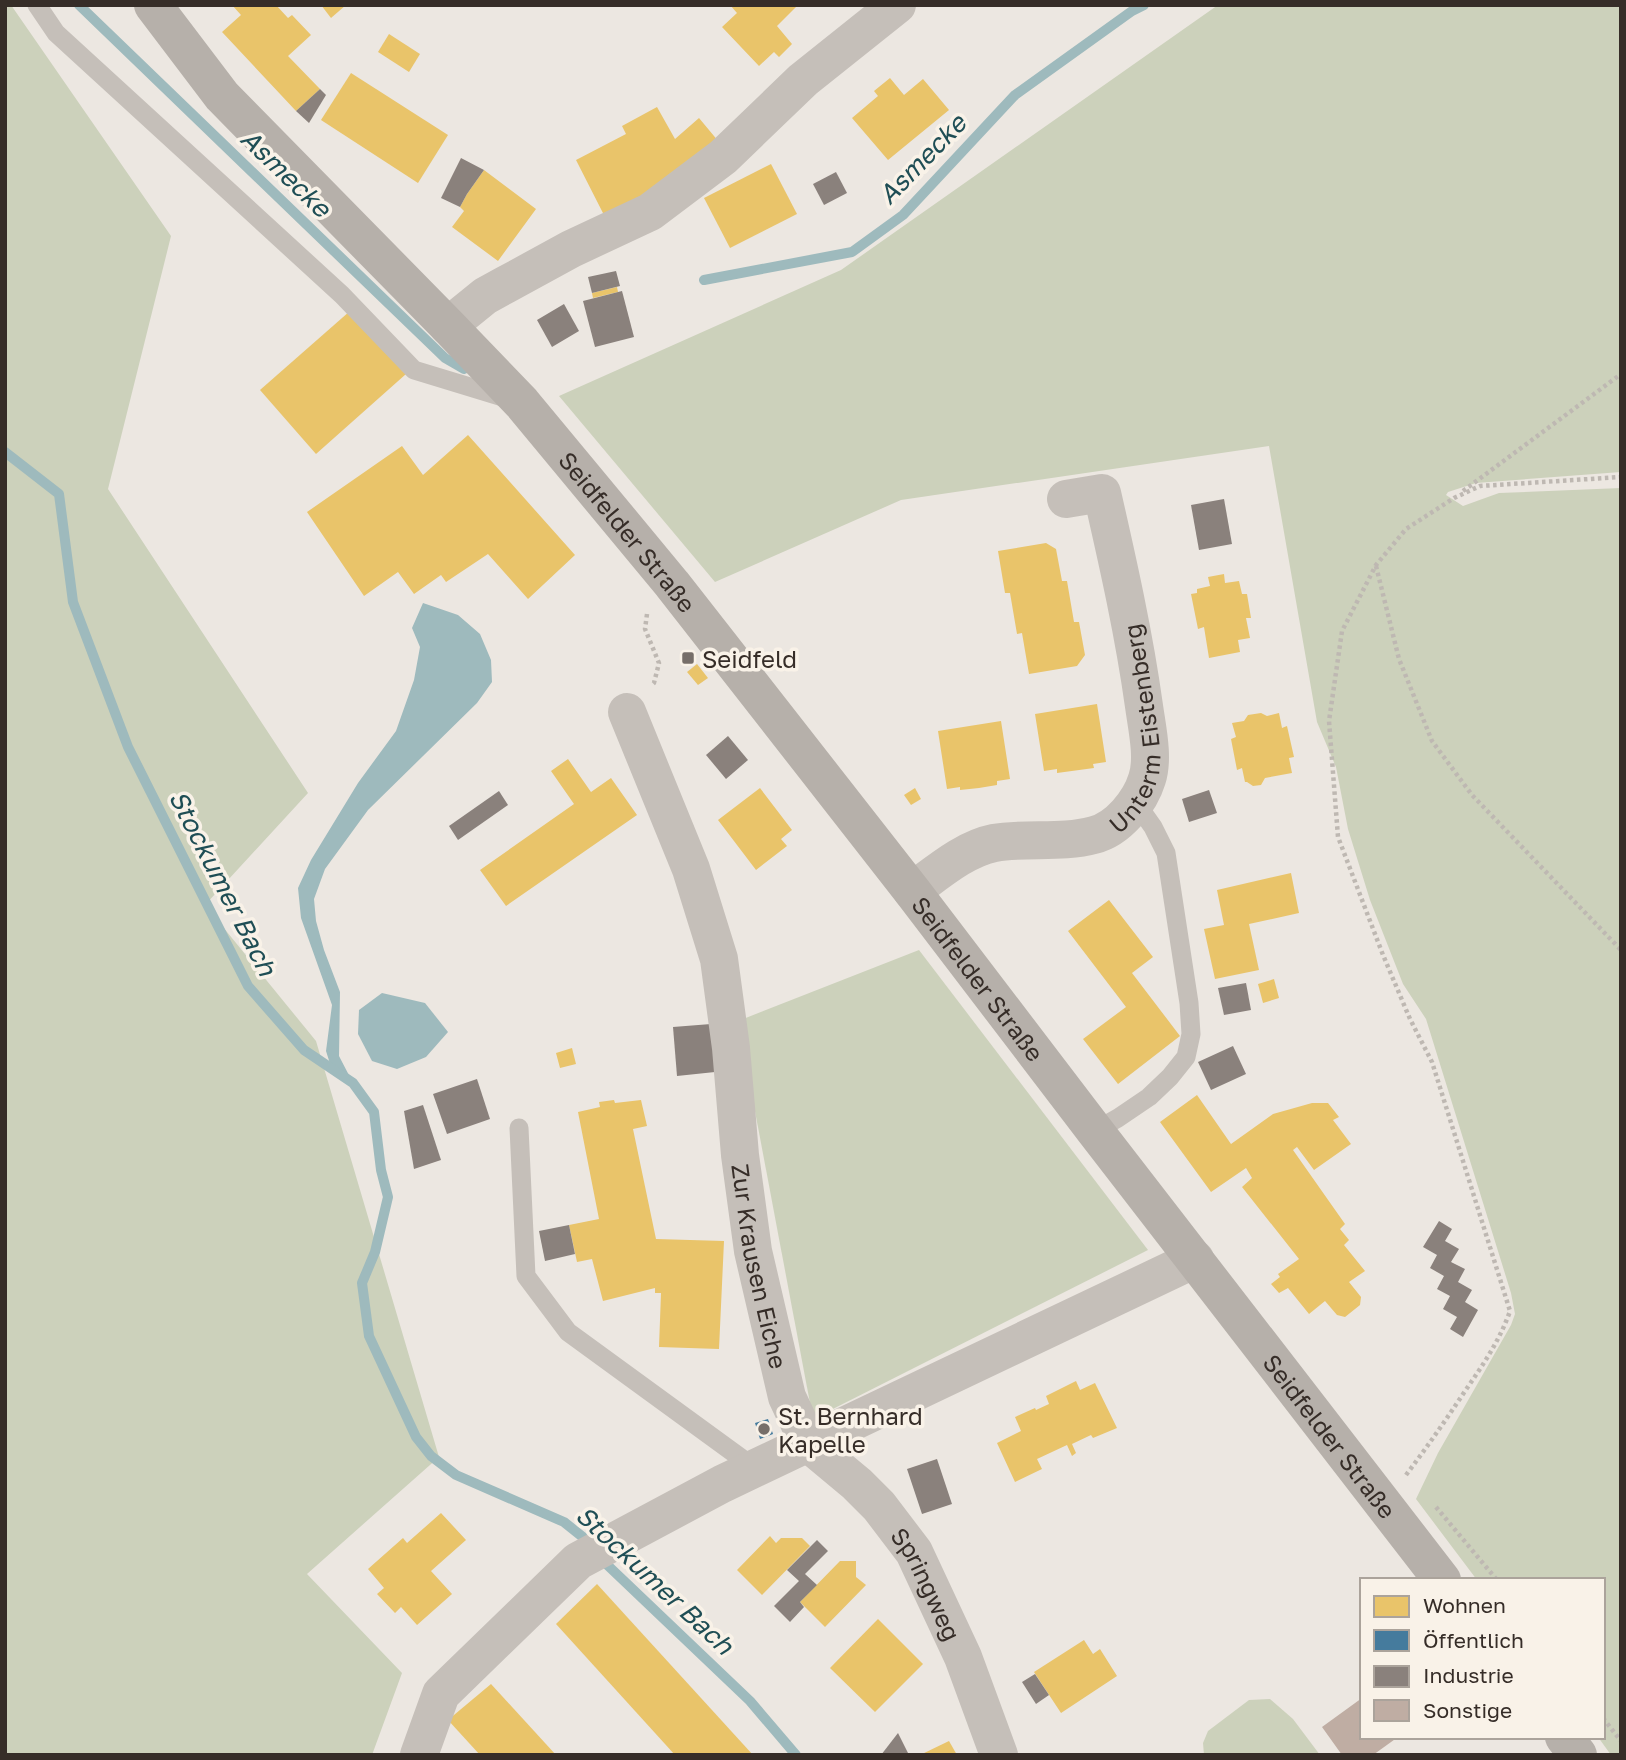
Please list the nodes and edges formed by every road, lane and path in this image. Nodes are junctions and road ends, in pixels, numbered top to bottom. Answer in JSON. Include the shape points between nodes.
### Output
{"nodes":[{"id":1,"x":37,"y":5,"type":"edge"},
{"id":2,"x":153,"y":5,"type":"edge"},
{"id":3,"x":897,"y":5,"type":"edge"},
{"id":4,"x":448,"y":326,"type":"junction"},
{"id":5,"x":1621,"y":374,"type":"edge"},
{"id":6,"x":522,"y":403,"type":"junction"},
{"id":7,"x":1621,"y":477,"type":"edge"},
{"id":8,"x":1454,"y":498,"type":"junction"},
{"id":9,"x":1066,"y":499,"type":"dead end"},
{"id":10,"x":1376,"y":565,"type":"junction"},
{"id":11,"x":672,"y":584,"type":"junction"},
{"id":12,"x":627,"y":712,"type":"joint"},
{"id":13,"x":1136,"y":803,"type":"junction"},
{"id":14,"x":912,"y":891,"type":"junction"},
{"id":15,"x":1621,"y":950,"type":"edge"},
{"id":16,"x":519,"y":1128,"type":"dead end"},
{"id":17,"x":1095,"y":1131,"type":"junction"},
{"id":18,"x":1195,"y":1259,"type":"junction"},
{"id":19,"x":809,"y":1444,"type":"junction"},
{"id":20,"x":756,"y":1469,"type":"junction"},
{"id":21,"x":1412,"y":1482,"type":"dead end"},
{"id":22,"x":1436,"y":1507,"type":"dead end"},
{"id":23,"x":1440,"y":1578,"type":"edge"},
{"id":24,"x":1495,"y":1578,"type":"edge"},
{"id":25,"x":1605,"y":1721,"type":"edge"},
{"id":26,"x":1566,"y":1739,"type":"edge"},
{"id":27,"x":1621,"y":1741,"type":"edge"},
{"id":28,"x":419,"y":1755,"type":"edge"},
{"id":29,"x":999,"y":1755,"type":"edge"},
{"id":30,"x":1578,"y":1755,"type":"edge"}],
"edges":[{"from":1,"to":6,"type":"lane","via":[[55,33],[342,295],[414,370]]},
{"from":2,"to":4,"type":"main road","name":"Seidfelder Straße","via":[[222,96]]},
{"from":3,"to":4,"type":"street","via":[[803,80],[723,157],[650,212],[485,296]]},
{"from":4,"to":6,"type":"main road","name":"Seidfelder Straße"},
{"from":5,"to":8,"type":"path"},
{"from":6,"to":11,"type":"main road","name":"Seidfelder Straße"},
{"from":7,"to":8,"type":"path","via":[[1480,486]]},
{"from":8,"to":10,"type":"path","via":[[1406,529]]},
{"from":9,"to":13,"type":"street","name":"Unterm Eistenberg","via":[[1102,493],[1129,617],[1150,748],[1148,778]]},
{"from":10,"to":15,"type":"path","via":[[1399,659],[1432,741],[1472,795]]},
{"from":10,"to":21,"type":"path","via":[[1342,631],[1329,720],[1338,837],[1410,1020],[1432,1062],[1510,1311],[1488,1357],[1404,1477]]},
{"from":11,"to":12,"type":"path","via":[[648,612],[645,629],[659,663],[654,683]]},
{"from":11,"to":14,"type":"main road","name":"Seidfelder Straße"},
{"from":12,"to":19,"type":"street","name":"Zur Krausen Eiche","via":[[691,869],[719,959],[752,1251],[787,1397]]},
{"from":13,"to":14,"type":"street","name":"Unterm Eistenberg","via":[[1097,835],[994,843],[976,849]]},
{"from":13,"to":17,"type":"lane","via":[[1166,853],[1191,1034],[1186,1057],[1170,1077],[1149,1097]]},
{"from":14,"to":17,"type":"main road","name":"Seidfelder Straße"},
{"from":16,"to":20,"type":"lane","via":[[526,1276],[568,1332]]},
{"from":17,"to":18,"type":"main road","name":"Seidfelder Straße"},
{"from":18,"to":19,"type":"street"},
{"from":18,"to":23,"type":"main road","name":"Seidfelder Straße"},
{"from":19,"to":20,"type":"street"},
{"from":19,"to":29,"type":"street","name":"Springweg","via":[[879,1506],[914,1552],[963,1657]]},
{"from":20,"to":28,"type":"street","via":[[578,1560],[441,1694]]},
{"from":22,"to":24,"type":"path"},
{"from":25,"to":27,"type":"path"},
{"from":26,"to":30,"type":"main road"}]}
